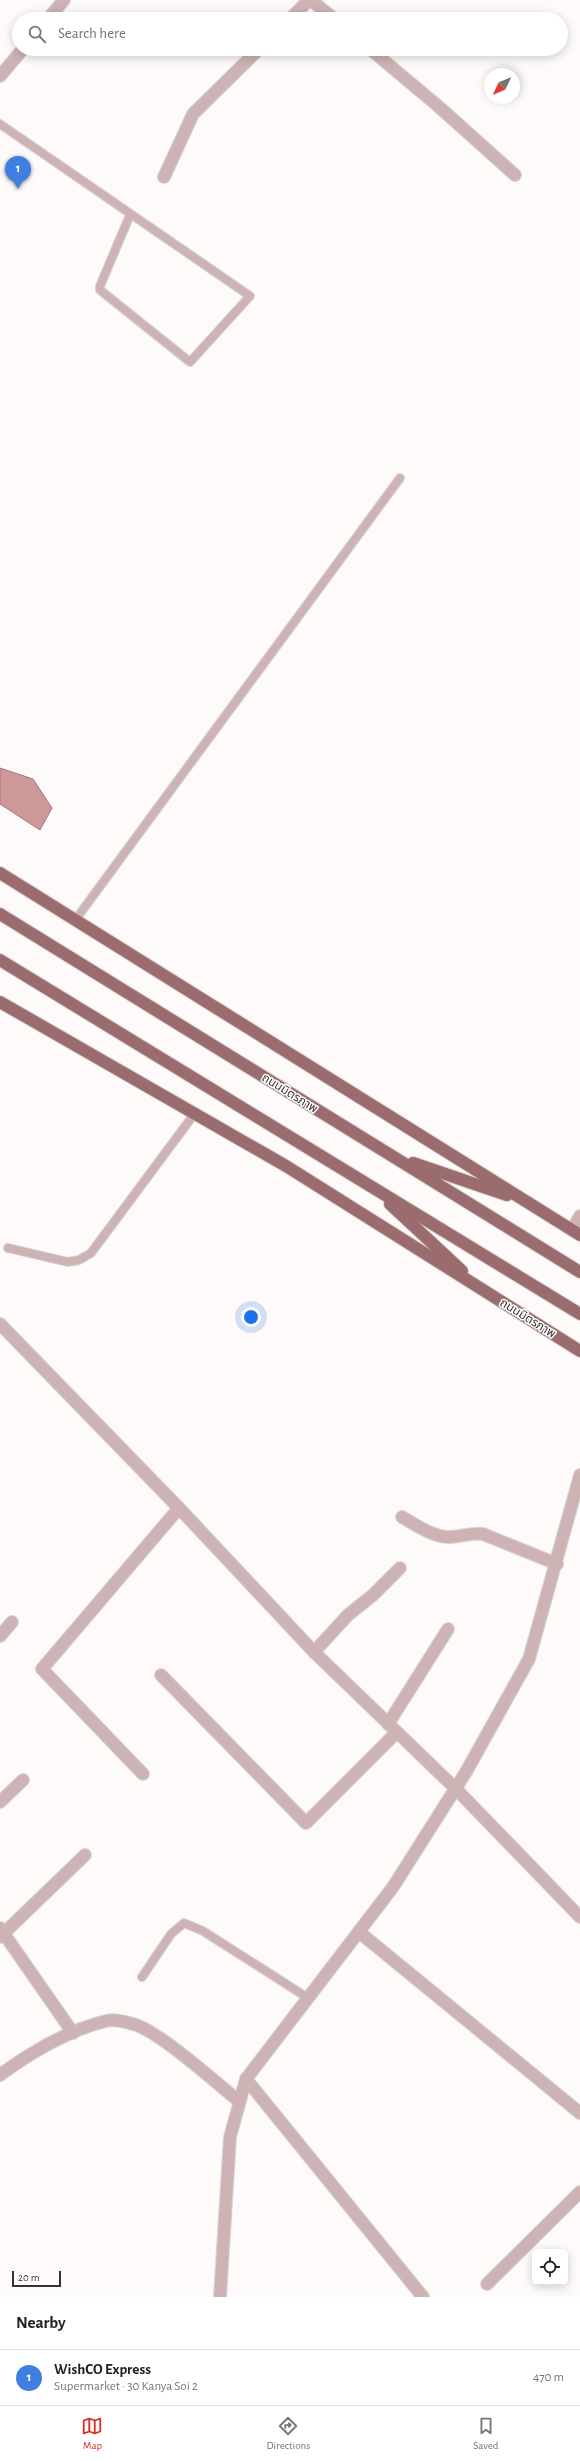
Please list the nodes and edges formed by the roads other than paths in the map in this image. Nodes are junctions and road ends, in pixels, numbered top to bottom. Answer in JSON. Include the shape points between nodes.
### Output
{"nodes":[{"id":1,"x":64,"y":0,"type":"edge"},
{"id":2,"x":310,"y":0,"type":"edge"},
{"id":3,"x":54,"y":12,"type":"edge"},
{"id":4,"x":297,"y":12,"type":"edge"},
{"id":5,"x":325,"y":12,"type":"edge"},
{"id":6,"x":17,"y":56,"type":"edge"},
{"id":7,"x":252,"y":56,"type":"edge"},
{"id":8,"x":378,"y":56,"type":"edge"},
{"id":9,"x":0,"y":76,"type":"edge"},
{"id":10,"x":0,"y":124,"type":"edge"},
{"id":11,"x":515,"y":175,"type":"dead end"},
{"id":12,"x":164,"y":177,"type":"dead end"},
{"id":13,"x":130,"y":215,"type":"junction"},
{"id":14,"x":400,"y":478,"type":"dead end"},
{"id":15,"x":0,"y":873,"type":"edge"},
{"id":16,"x":0,"y":914,"type":"edge"},
{"id":17,"x":76,"y":919,"type":"junction"},
{"id":18,"x":0,"y":960,"type":"edge"},
{"id":19,"x":0,"y":1002,"type":"edge"},
{"id":20,"x":195,"y":1113,"type":"junction"},
{"id":21,"x":393,"y":1156,"type":"junction"},
{"id":22,"x":372,"y":1187,"type":"junction"},
{"id":23,"x":526,"y":1201,"type":"junction"},
{"id":24,"x":580,"y":1216,"type":"edge"},
{"id":25,"x":576,"y":1232,"type":"edge"},
{"id":26,"x":8,"y":1248,"type":"dead end"},
{"id":27,"x":580,"y":1272,"type":"edge"},
{"id":28,"x":482,"y":1289,"type":"junction"},
{"id":29,"x":580,"y":1314,"type":"edge"},
{"id":30,"x":0,"y":1324,"type":"edge"},
{"id":31,"x":580,"y":1351,"type":"edge"},
{"id":32,"x":580,"y":1475,"type":"edge"},
{"id":33,"x":179,"y":1508,"type":"junction"},
{"id":34,"x":402,"y":1517,"type":"dead end"},
{"id":35,"x":557,"y":1564,"type":"junction"},
{"id":36,"x":400,"y":1568,"type":"dead end"},
{"id":37,"x":12,"y":1622,"type":"dead end"},
{"id":38,"x":448,"y":1630,"type":"dead end"},
{"id":39,"x":0,"y":1636,"type":"edge"},
{"id":40,"x":314,"y":1652,"type":"junction"},
{"id":41,"x":161,"y":1675,"type":"dead end"},
{"id":42,"x":392,"y":1729,"type":"junction"},
{"id":43,"x":143,"y":1774,"type":"dead end"},
{"id":44,"x":23,"y":1780,"type":"dead end"},
{"id":45,"x":456,"y":1789,"type":"junction"},
{"id":46,"x":0,"y":1802,"type":"edge"},
{"id":47,"x":85,"y":1855,"type":"dead end"},
{"id":48,"x":580,"y":1917,"type":"edge"},
{"id":49,"x":359,"y":1932,"type":"junction"},
{"id":50,"x":1,"y":1933,"type":"edge"},
{"id":51,"x":142,"y":1977,"type":"dead end"},
{"id":52,"x":308,"y":1998,"type":"junction"},
{"id":53,"x":73,"y":2033,"type":"junction"},
{"id":54,"x":0,"y":2074,"type":"edge"},
{"id":55,"x":246,"y":2079,"type":"junction"},
{"id":56,"x":238,"y":2101,"type":"junction"},
{"id":57,"x":580,"y":2113,"type":"edge"},
{"id":58,"x":580,"y":2192,"type":"edge"},
{"id":59,"x":487,"y":2284,"type":"dead end"},
{"id":60,"x":220,"y":2297,"type":"edge"},
{"id":61,"x":423,"y":2297,"type":"edge"}],
"edges":[{"from":1,"to":3,"type":"street"},
{"from":2,"to":4,"type":"street"},
{"from":2,"to":5,"type":"street"},
{"from":6,"to":9,"type":"street"},
{"from":7,"to":12,"type":"street","via":[[193,114]]},
{"from":8,"to":11,"type":"street"},
{"from":10,"to":13,"type":"lane"},
{"from":13,"to":13,"type":"lane","via":[[100,290],[190,362],[250,296]]},
{"from":14,"to":17,"type":"lane"},
{"from":15,"to":17,"type":"highway"},
{"from":16,"to":21,"type":"highway","name":"ถนนมิตรภาพ"},
{"from":17,"to":23,"type":"highway"},
{"from":18,"to":22,"type":"highway"},
{"from":19,"to":20,"type":"highway","name":"ถนนมิตรภาพ"},
{"from":20,"to":26,"type":"lane","via":[[91,1253],[79,1260],[68,1262]]},
{"from":20,"to":28,"type":"highway","name":"ถนนมิตรภาพ","via":[[346,1203]]},
{"from":21,"to":23,"type":"highway"},
{"from":21,"to":27,"type":"highway","name":"ถนนมิตรภาพ"},
{"from":22,"to":28,"type":"highway"},
{"from":22,"to":29,"type":"highway"},
{"from":23,"to":25,"type":"highway"},
{"from":24,"to":25,"type":"street"},
{"from":28,"to":31,"type":"highway","name":"ถนนมิตรภาพ"},
{"from":30,"to":33,"type":"street"},
{"from":32,"to":35,"type":"street"},
{"from":33,"to":40,"type":"street"},
{"from":33,"to":43,"type":"street","via":[[42,1669]]},
{"from":34,"to":35,"type":"street","via":[[439,1536],[482,1534]]},
{"from":35,"to":45,"type":"street","via":[[529,1659]]},
{"from":36,"to":40,"type":"street","via":[[373,1595],[354,1609]]},
{"from":37,"to":39,"type":"street"},
{"from":38,"to":42,"type":"street"},
{"from":40,"to":42,"type":"street"},
{"from":41,"to":42,"type":"street","via":[[306,1823]]},
{"from":42,"to":45,"type":"street"},
{"from":44,"to":46,"type":"street"},
{"from":45,"to":48,"type":"street"},
{"from":45,"to":49,"type":"street","via":[[393,1887]]},
{"from":47,"to":50,"type":"street"},
{"from":49,"to":52,"type":"street"},
{"from":49,"to":57,"type":"street"},
{"from":50,"to":53,"type":"street"},
{"from":51,"to":52,"type":"lane","via":[[171,1934],[184,1923],[203,1931]]},
{"from":52,"to":55,"type":"street"},
{"from":53,"to":54,"type":"street"},
{"from":53,"to":56,"type":"street","via":[[107,2020],[134,2024],[160,2039]]},
{"from":55,"to":56,"type":"street"},
{"from":55,"to":61,"type":"street"},
{"from":56,"to":60,"type":"street","via":[[230,2137]]},
{"from":58,"to":59,"type":"street"}]}
